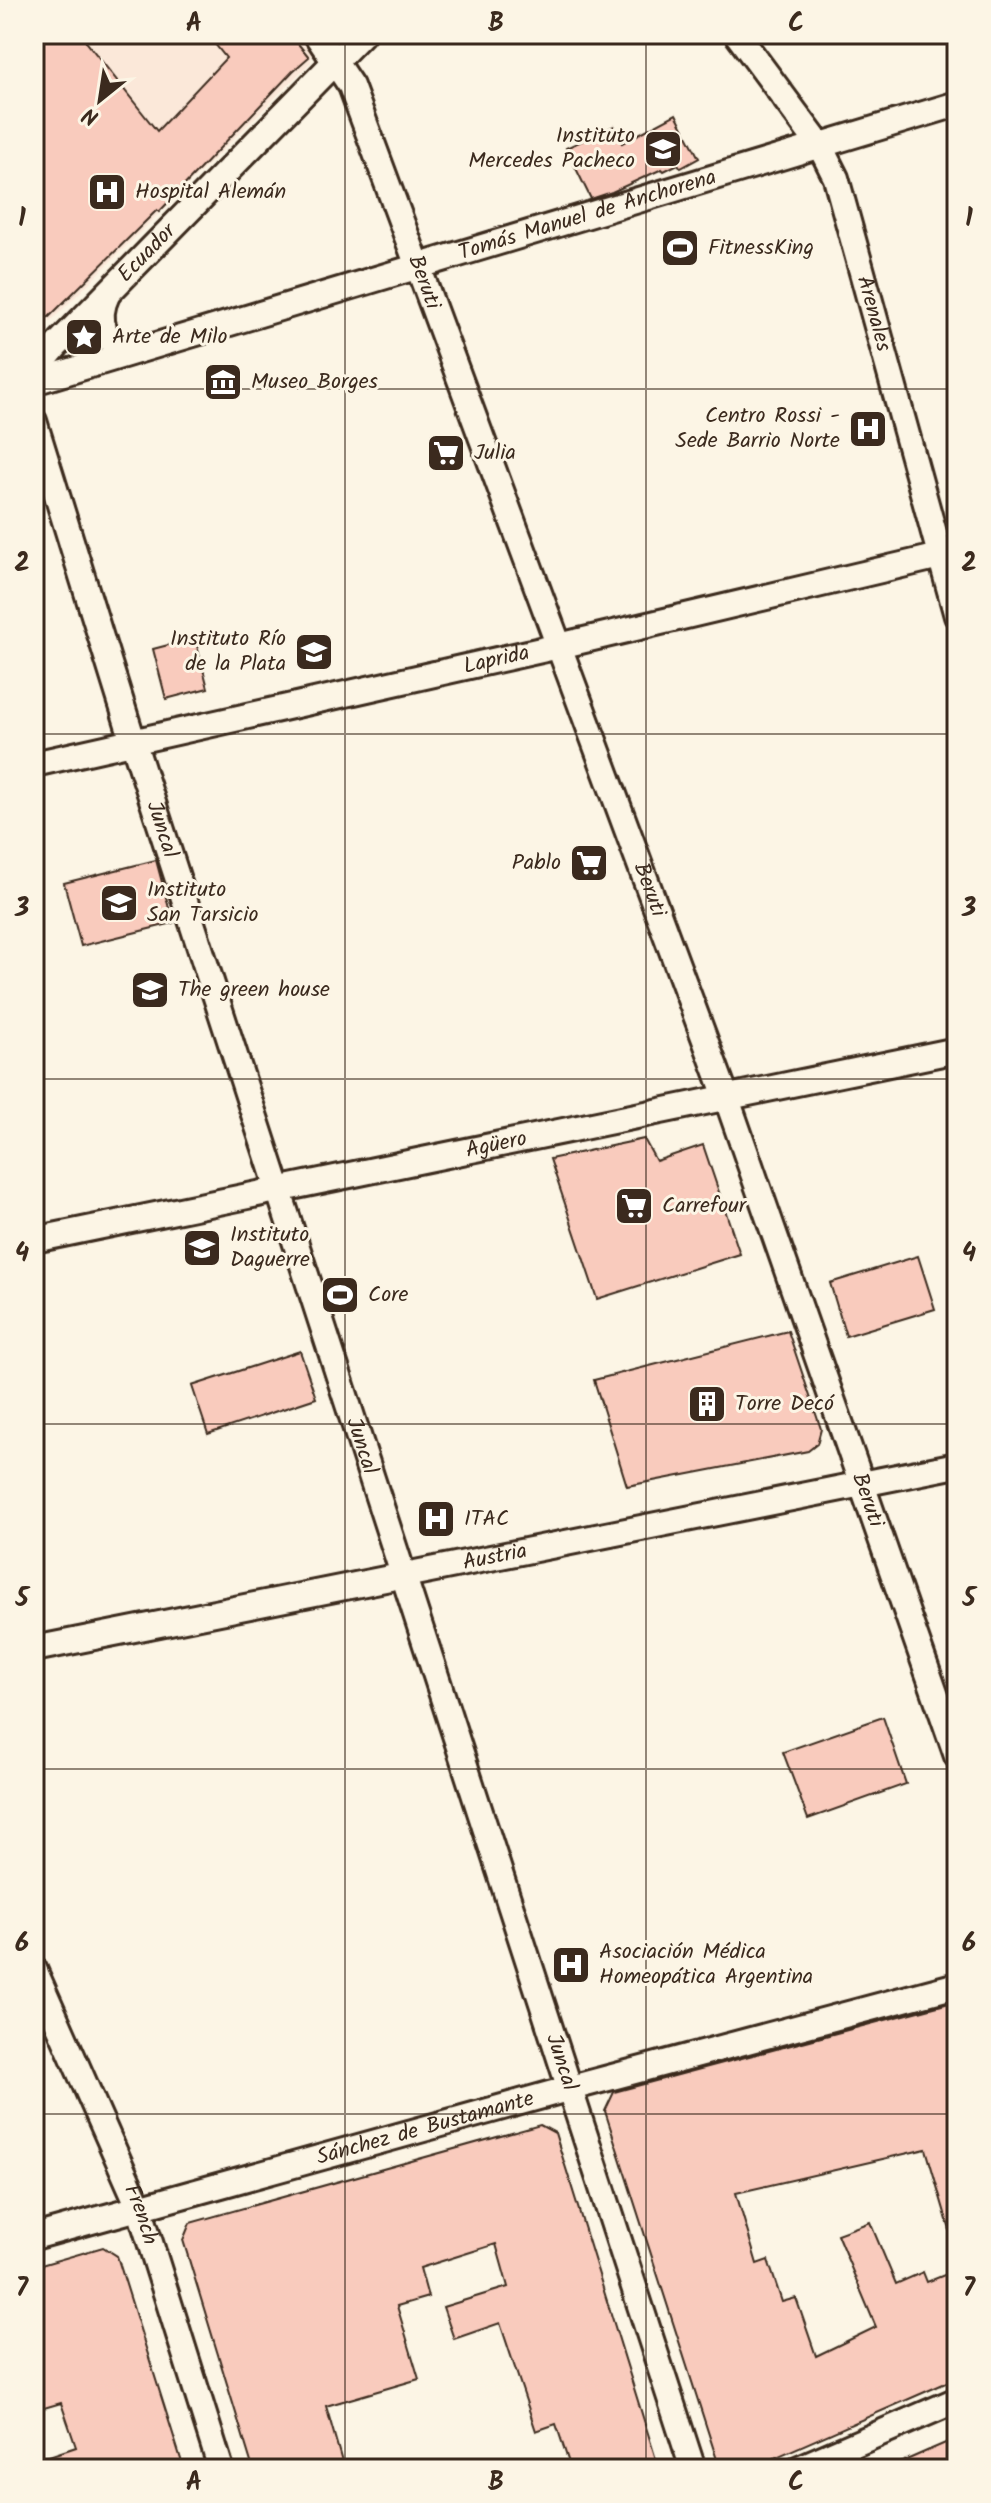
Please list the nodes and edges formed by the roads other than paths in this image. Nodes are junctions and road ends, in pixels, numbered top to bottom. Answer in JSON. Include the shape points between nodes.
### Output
{"nodes":[{"id":1,"x":316,"y":34,"type":"edge"},
{"id":2,"x":362,"y":34,"type":"edge"},
{"id":3,"x":737,"y":34,"type":"edge"},
{"id":4,"x":336,"y":62,"type":"junction"},
{"id":5,"x":957,"y":104,"type":"edge"},
{"id":6,"x":820,"y":146,"type":"junction"},
{"id":7,"x":418,"y":266,"type":"junction"},
{"id":8,"x":108,"y":293,"type":"junction"},
{"id":9,"x":133,"y":351,"type":"junction"},
{"id":10,"x":34,"y":372,"type":"edge"},
{"id":11,"x":34,"y":382,"type":"edge"},
{"id":12,"x":34,"y":421,"type":"edge"},
{"id":13,"x":949,"y":554,"type":"edge"},
{"id":14,"x":957,"y":616,"type":"edge"},
{"id":15,"x":559,"y":646,"type":"junction"},
{"id":16,"x":133,"y":741,"type":"junction"},
{"id":17,"x":34,"y":764,"type":"edge"},
{"id":18,"x":957,"y":1050,"type":"edge"},
{"id":19,"x":727,"y":1099,"type":"junction"},
{"id":20,"x":278,"y":1189,"type":"junction"},
{"id":21,"x":34,"y":1240,"type":"edge"},
{"id":22,"x":957,"y":1465,"type":"edge"},
{"id":23,"x":863,"y":1483,"type":"junction"},
{"id":24,"x":403,"y":1576,"type":"junction"},
{"id":25,"x":34,"y":1649,"type":"edge"},
{"id":26,"x":957,"y":1756,"type":"edge"},
{"id":27,"x":34,"y":1969,"type":"edge"},
{"id":28,"x":957,"y":1985,"type":"edge"},
{"id":29,"x":571,"y":2088,"type":"junction"},
{"id":30,"x":139,"y":2207,"type":"junction"},
{"id":31,"x":34,"y":2237,"type":"edge"},
{"id":32,"x":957,"y":2400,"type":"edge"},
{"id":33,"x":221,"y":2469,"type":"edge"},
{"id":34,"x":693,"y":2469,"type":"edge"},
{"id":35,"x":797,"y":2469,"type":"edge"}],
"edges":[{"from":1,"to":4,"type":"street","name":"Beruti"},
{"from":2,"to":4,"type":"street","name":"Ecuador"},
{"from":3,"to":6,"type":"street","name":"Arenales"},
{"from":4,"to":7,"type":"street","name":"Beruti","via":[[351,86]]},
{"from":4,"to":8,"type":"street","name":"Ecuador"},
{"from":5,"to":6,"type":"street","name":"Tomás Manuel de Anchorena"},
{"from":6,"to":7,"type":"street","name":"Tomás Manuel de Anchorena"},
{"from":6,"to":13,"type":"street","name":"Arenales","via":[[836,178]]},
{"from":7,"to":9,"type":"street","name":"Tomás Manuel de Anchorena"},
{"from":7,"to":15,"type":"street","name":"Beruti"},
{"from":8,"to":9,"type":"street","via":[[101,312],[105,334],[112,344]]},
{"from":8,"to":10,"type":"street","name":"Ecuador"},
{"from":9,"to":11,"type":"street","name":"Tomás Manuel de Anchorena"},
{"from":12,"to":16,"type":"street","name":"Juncal"},
{"from":13,"to":14,"type":"street","name":"Arenales"},
{"from":13,"to":15,"type":"street","name":"Laprida"},
{"from":15,"to":16,"type":"street","name":"Laprida"},
{"from":15,"to":19,"type":"street","name":"Beruti"},
{"from":16,"to":17,"type":"street","name":"Laprida"},
{"from":16,"to":20,"type":"street","name":"Juncal"},
{"from":18,"to":19,"type":"street","name":"Agüero"},
{"from":19,"to":20,"type":"street","name":"Agüero"},
{"from":19,"to":23,"type":"street","name":"Beruti"},
{"from":20,"to":21,"type":"street","name":"Agüero"},
{"from":20,"to":24,"type":"street","name":"Juncal"},
{"from":22,"to":23,"type":"street","name":"Austria"},
{"from":23,"to":24,"type":"street","name":"Austria"},
{"from":23,"to":26,"type":"street","name":"Beruti"},
{"from":24,"to":25,"type":"street","name":"Austria"},
{"from":24,"to":29,"type":"street","name":"Juncal"},
{"from":27,"to":30,"type":"street","name":"French"},
{"from":28,"to":29,"type":"street","name":"Sánchez de Bustamante"},
{"from":29,"to":30,"type":"street","name":"Sánchez de Bustamante"},
{"from":29,"to":34,"type":"street","name":"Juncal"},
{"from":30,"to":31,"type":"street","name":"Sánchez de Bustamante"},
{"from":30,"to":33,"type":"street","name":"French"},
{"from":32,"to":35,"type":"street"}]}
